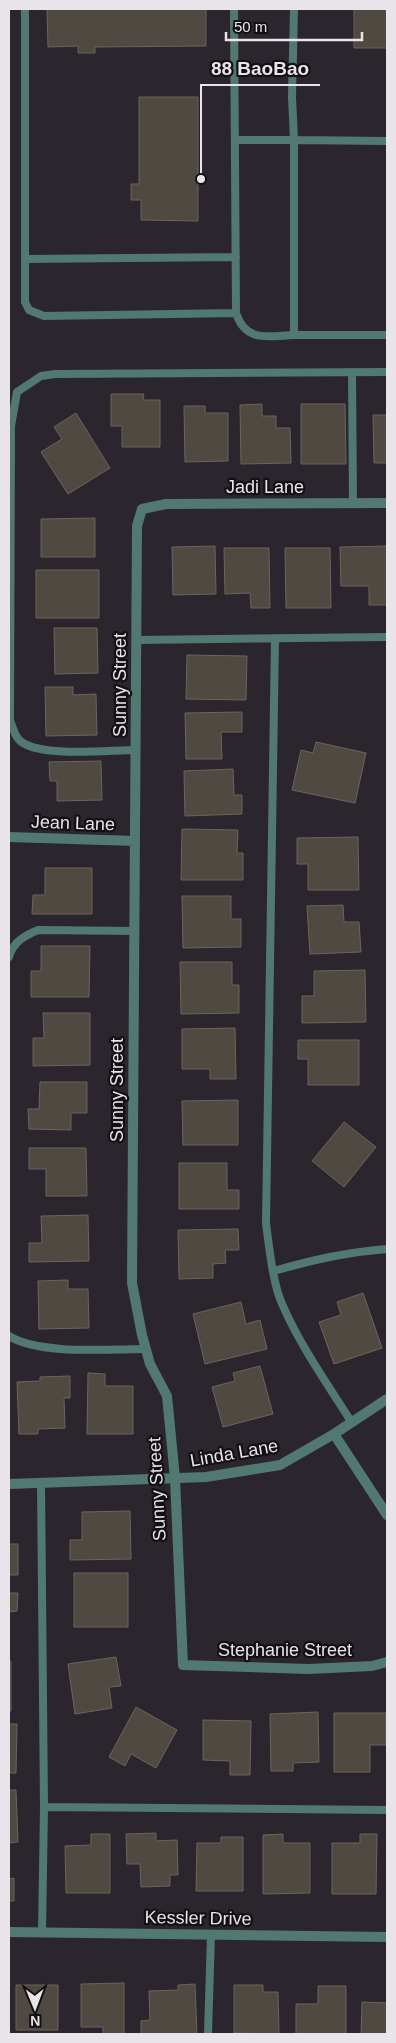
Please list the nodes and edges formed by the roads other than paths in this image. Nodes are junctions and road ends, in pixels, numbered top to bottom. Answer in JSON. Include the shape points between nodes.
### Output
{"nodes":[{"id":1,"x":24,"y":9,"type":"edge"},
{"id":2,"x":234,"y":9,"type":"edge"},
{"id":3,"x":294,"y":9,"type":"edge"},
{"id":4,"x":235,"y":140,"type":"junction"},
{"id":5,"x":294,"y":140,"type":"junction"},
{"id":6,"x":387,"y":141,"type":"edge"},
{"id":7,"x":236,"y":257,"type":"junction"},
{"id":8,"x":25,"y":259,"type":"junction"},
{"id":9,"x":236,"y":313,"type":"junction"},
{"id":10,"x":294,"y":335,"type":"junction"},
{"id":11,"x":387,"y":335,"type":"edge"},
{"id":12,"x":352,"y":372,"type":"junction"},
{"id":13,"x":387,"y":372,"type":"edge"},
{"id":14,"x":353,"y":503,"type":"junction"},
{"id":15,"x":387,"y":503,"type":"edge"},
{"id":16,"x":142,"y":508,"type":"joint"},
{"id":17,"x":387,"y":637,"type":"edge"},
{"id":18,"x":275,"y":638,"type":"junction"},
{"id":19,"x":137,"y":640,"type":"junction"},
{"id":20,"x":136,"y":750,"type":"junction"},
{"id":21,"x":9,"y":837,"type":"edge"},
{"id":22,"x":135,"y":841,"type":"junction"},
{"id":23,"x":135,"y":931,"type":"junction"},
{"id":24,"x":9,"y":957,"type":"edge"},
{"id":25,"x":387,"y":1249,"type":"edge"},
{"id":26,"x":274,"y":1271,"type":"junction"},
{"id":27,"x":9,"y":1336,"type":"edge"},
{"id":28,"x":146,"y":1349,"type":"junction"},
{"id":29,"x":387,"y":1399,"type":"edge"},
{"id":30,"x":352,"y":1422,"type":"junction"},
{"id":31,"x":334,"y":1434,"type":"junction"},
{"id":32,"x":175,"y":1478,"type":"junction"},
{"id":33,"x":41,"y":1482,"type":"junction"},
{"id":34,"x":9,"y":1484,"type":"edge"},
{"id":35,"x":387,"y":1515,"type":"edge"},
{"id":36,"x":387,"y":1662,"type":"edge"},
{"id":37,"x":182,"y":1665,"type":"joint"},
{"id":38,"x":44,"y":1808,"type":"junction"},
{"id":39,"x":387,"y":1810,"type":"edge"},
{"id":40,"x":9,"y":1932,"type":"edge"},
{"id":41,"x":42,"y":1933,"type":"junction"},
{"id":42,"x":211,"y":1935,"type":"junction"},
{"id":43,"x":387,"y":1937,"type":"edge"},
{"id":44,"x":208,"y":2034,"type":"edge"}],
"edges":[{"from":1,"to":8,"type":"lane"},
{"from":2,"to":4,"type":"lane"},
{"from":3,"to":5,"type":"lane"},
{"from":4,"to":5,"type":"lane"},
{"from":4,"to":7,"type":"lane"},
{"from":5,"to":6,"type":"lane"},
{"from":5,"to":10,"type":"lane"},
{"from":7,"to":8,"type":"lane"},
{"from":7,"to":9,"type":"lane"},
{"from":8,"to":9,"type":"lane","via":[[25,302],[29,310],[44,316]]},
{"from":9,"to":10,"type":"lane","via":[[240,326],[255,336]]},
{"from":10,"to":11,"type":"lane"},
{"from":12,"to":13,"type":"lane"},
{"from":12,"to":14,"type":"lane"},
{"from":12,"to":20,"type":"lane","via":[[55,374],[41,376],[17,392],[11,426],[10,720],[15,734],[33,748]]},
{"from":14,"to":15,"type":"street","name":"Jadi Lane"},
{"from":14,"to":16,"type":"street","name":"Jadi Lane","via":[[166,504]]},
{"from":16,"to":19,"type":"street","name":"Sunny Street","via":[[137,526]]},
{"from":17,"to":18,"type":"lane"},
{"from":18,"to":19,"type":"lane"},
{"from":18,"to":26,"type":"lane","via":[[266,1223]]},
{"from":19,"to":20,"type":"street","name":"Sunny Street"},
{"from":20,"to":22,"type":"street","name":"Sunny Street"},
{"from":21,"to":22,"type":"street","name":"Jean Lane"},
{"from":22,"to":23,"type":"street","name":"Sunny Street"},
{"from":23,"to":24,"type":"lane","via":[[38,930],[15,943]]},
{"from":23,"to":28,"type":"street","name":"Sunny Street","via":[[132,1283]]},
{"from":25,"to":26,"type":"lane","via":[[355,1252]]},
{"from":26,"to":30,"type":"lane","via":[[282,1305]]},
{"from":27,"to":28,"type":"lane","via":[[45,1348]]},
{"from":28,"to":32,"type":"street","name":"Sunny Street","via":[[167,1396]]},
{"from":29,"to":30,"type":"street","name":"Linda Lane"},
{"from":30,"to":31,"type":"street","name":"Linda Lane"},
{"from":31,"to":32,"type":"street","name":"Linda Lane","via":[[280,1465],[206,1478]]},
{"from":31,"to":35,"type":"street"},
{"from":32,"to":33,"type":"street","name":"Linda Lane"},
{"from":32,"to":37,"type":"street","name":"Sunny Street"},
{"from":33,"to":34,"type":"street","name":"Linda Lane"},
{"from":33,"to":38,"type":"lane"},
{"from":36,"to":37,"type":"street","name":"Stephanie Street","via":[[372,1666],[309,1669]]},
{"from":38,"to":39,"type":"lane"},
{"from":38,"to":41,"type":"lane"},
{"from":40,"to":41,"type":"street","name":"Kessler Drive"},
{"from":41,"to":42,"type":"street","name":"Kessler Drive"},
{"from":42,"to":43,"type":"street","name":"Kessler Drive"},
{"from":42,"to":44,"type":"lane"}]}
